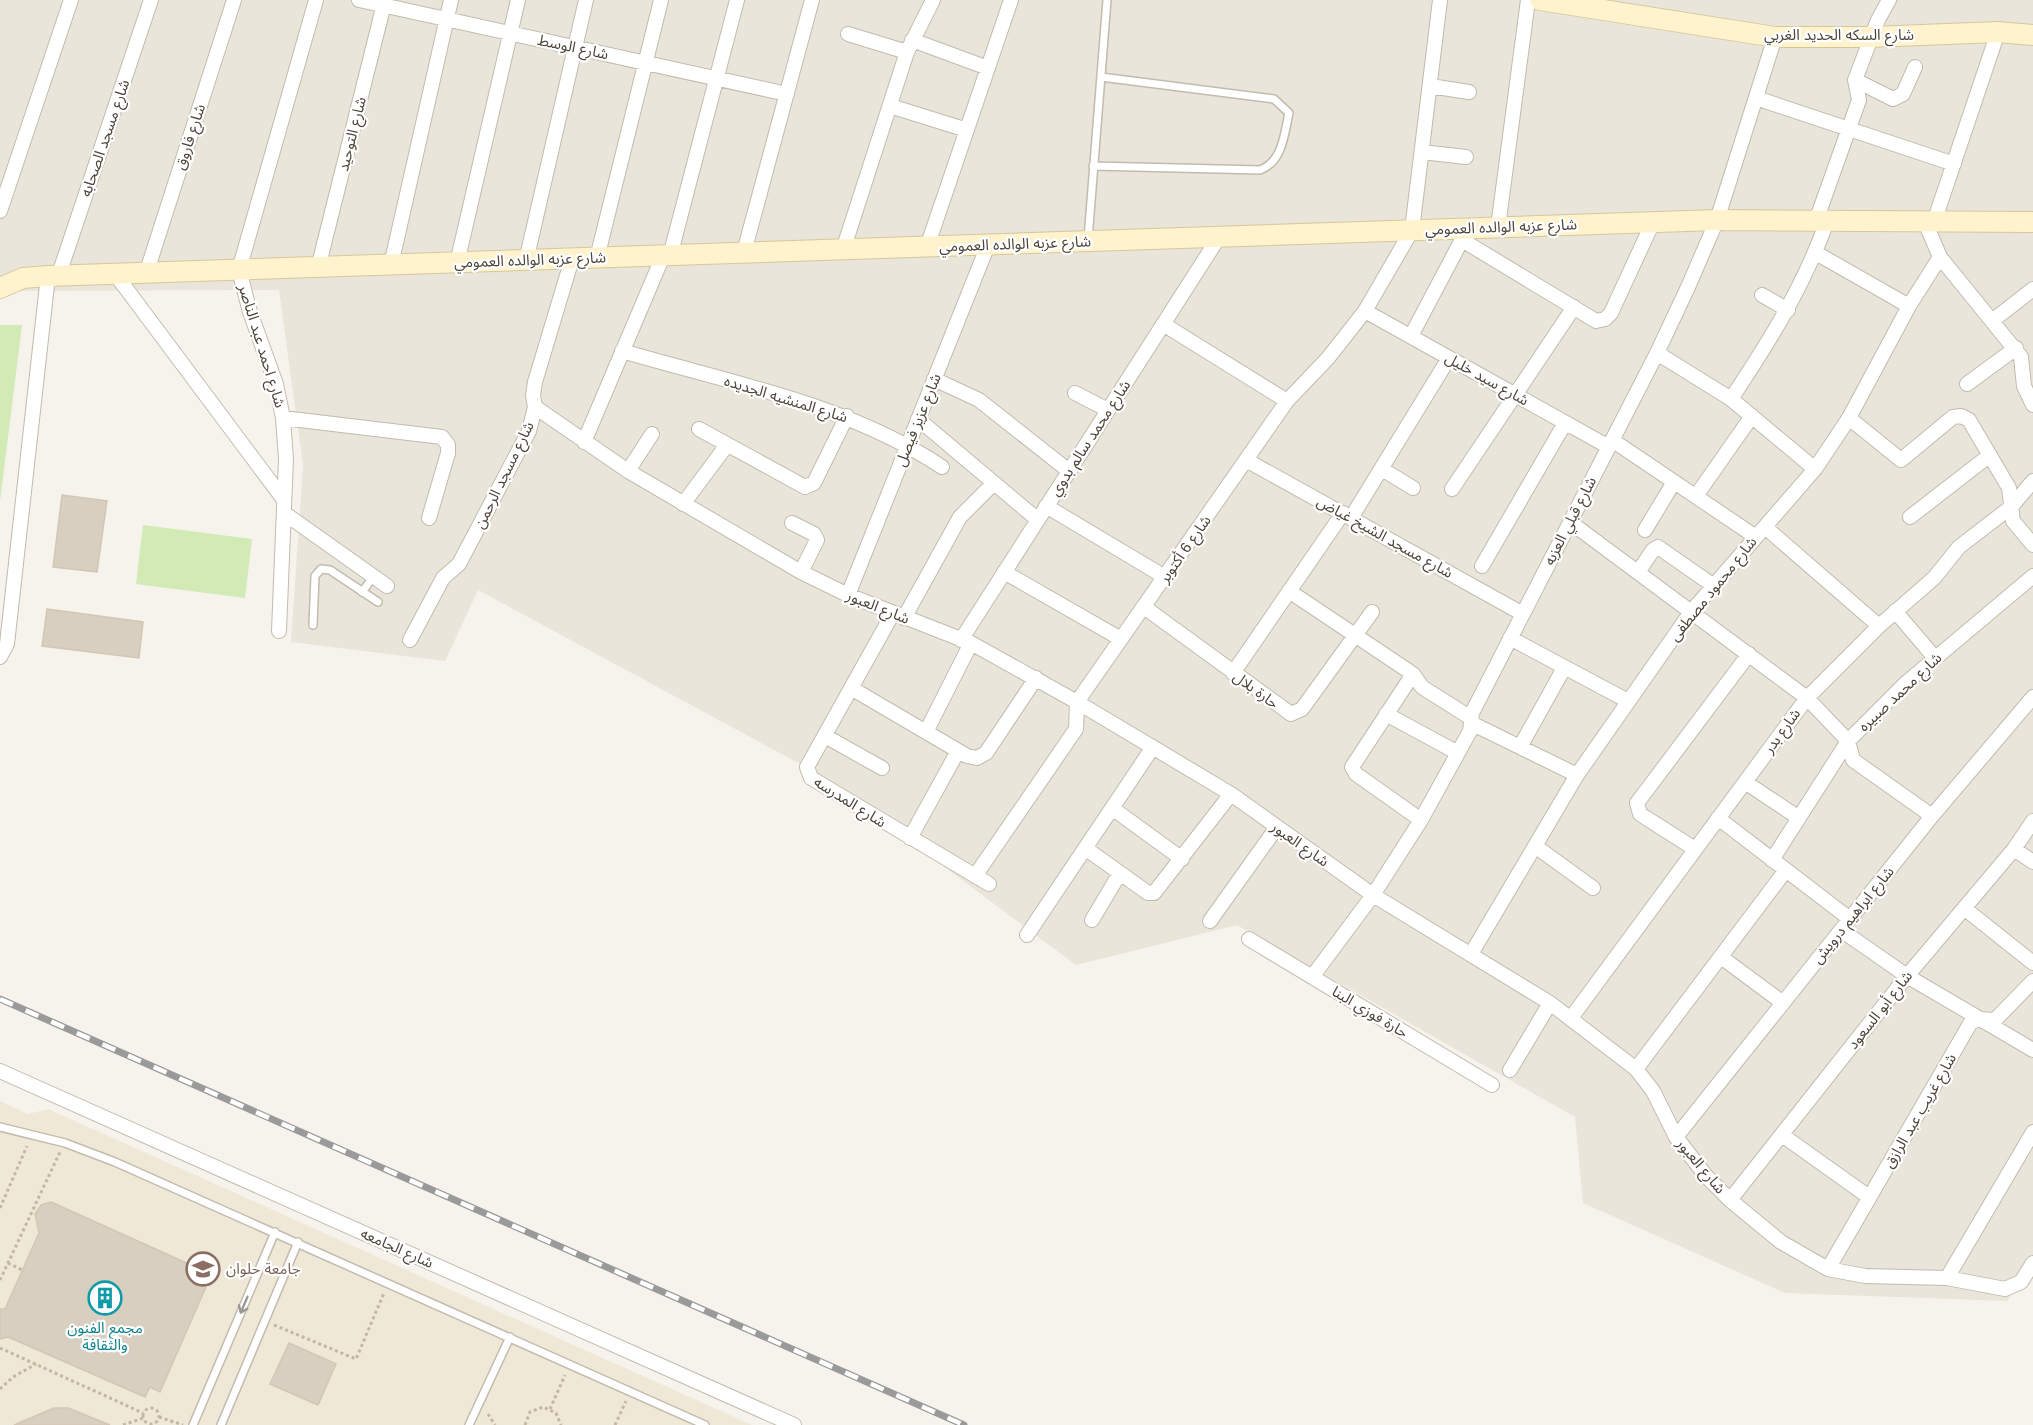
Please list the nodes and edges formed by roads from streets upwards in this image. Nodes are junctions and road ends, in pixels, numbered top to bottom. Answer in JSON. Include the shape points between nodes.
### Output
{"nodes":[{"id":1,"x":71,"y":0,"type":"edge"},
{"id":2,"x":151,"y":0,"type":"edge"},
{"id":3,"x":234,"y":0,"type":"edge"},
{"id":4,"x":316,"y":0,"type":"edge"},
{"id":5,"x":359,"y":0,"type":"edge"},
{"id":6,"x":451,"y":0,"type":"edge"},
{"id":7,"x":518,"y":0,"type":"edge"},
{"id":8,"x":586,"y":0,"type":"edge"},
{"id":9,"x":661,"y":0,"type":"edge"},
{"id":10,"x":737,"y":0,"type":"edge"},
{"id":11,"x":812,"y":0,"type":"edge"},
{"id":12,"x":933,"y":0,"type":"edge"},
{"id":13,"x":1011,"y":0,"type":"edge"},
{"id":14,"x":1440,"y":0,"type":"edge"},
{"id":15,"x":1528,"y":0,"type":"edge"},
{"id":16,"x":1539,"y":0,"type":"edge"},
{"id":17,"x":1889,"y":0,"type":"edge"},
{"id":18,"x":384,"y":3,"type":"edge"},
{"id":19,"x":446,"y":19,"type":"junction"},
{"id":20,"x":1998,"y":32,"type":"junction"},
{"id":21,"x":511,"y":33,"type":"junction"},
{"id":22,"x":848,"y":34,"type":"dead end"},
{"id":23,"x":2033,"y":35,"type":"edge"},
{"id":24,"x":1775,"y":37,"type":"junction"},
{"id":25,"x":1871,"y":37,"type":"junction"},
{"id":26,"x":909,"y":46,"type":"junction"},
{"id":27,"x":575,"y":47,"type":"junction"},
{"id":28,"x":644,"y":62,"type":"junction"},
{"id":29,"x":1915,"y":67,"type":"dead end"},
{"id":30,"x":988,"y":68,"type":"junction"},
{"id":31,"x":717,"y":78,"type":"junction"},
{"id":32,"x":1855,"y":80,"type":"junction"},
{"id":33,"x":1430,"y":87,"type":"junction"},
{"id":34,"x":1469,"y":92,"type":"dead end"},
{"id":35,"x":787,"y":94,"type":"junction"},
{"id":36,"x":1756,"y":98,"type":"junction"},
{"id":37,"x":890,"y":106,"type":"junction"},
{"id":38,"x":967,"y":130,"type":"junction"},
{"id":39,"x":1848,"y":130,"type":"junction"},
{"id":40,"x":1422,"y":152,"type":"junction"},
{"id":41,"x":1466,"y":157,"type":"dead end"},
{"id":42,"x":1954,"y":164,"type":"junction"},
{"id":43,"x":0,"y":211,"type":"edge"},
{"id":44,"x":1717,"y":220,"type":"junction"},
{"id":45,"x":1822,"y":221,"type":"junction"},
{"id":46,"x":1653,"y":222,"type":"junction"},
{"id":47,"x":1930,"y":222,"type":"junction"},
{"id":48,"x":2033,"y":222,"type":"edge"},
{"id":49,"x":1498,"y":227,"type":"junction"},
{"id":50,"x":1412,"y":230,"type":"junction"},
{"id":51,"x":1465,"y":234,"type":"junction"},
{"id":52,"x":1219,"y":237,"type":"junction"},
{"id":53,"x":988,"y":245,"type":"junction"},
{"id":54,"x":927,"y":247,"type":"junction"},
{"id":55,"x":843,"y":250,"type":"junction"},
{"id":56,"x":744,"y":252,"type":"junction"},
{"id":57,"x":1816,"y":253,"type":"junction"},
{"id":58,"x":667,"y":256,"type":"junction"},
{"id":59,"x":1940,"y":257,"type":"junction"},
{"id":60,"x":597,"y":258,"type":"junction"},
{"id":61,"x":572,"y":259,"type":"junction"},
{"id":62,"x":526,"y":261,"type":"junction"},
{"id":63,"x":457,"y":263,"type":"junction"},
{"id":64,"x":391,"y":265,"type":"junction"},
{"id":65,"x":318,"y":268,"type":"junction"},
{"id":66,"x":239,"y":270,"type":"junction"},
{"id":67,"x":146,"y":274,"type":"junction"},
{"id":68,"x":116,"y":275,"type":"junction"},
{"id":69,"x":53,"y":276,"type":"junction"},
{"id":70,"x":0,"y":288,"type":"edge"},
{"id":71,"x":2033,"y":289,"type":"edge"},
{"id":72,"x":1762,"y":295,"type":"dead end"},
{"id":73,"x":1909,"y":306,"type":"junction"},
{"id":74,"x":1574,"y":307,"type":"junction"},
{"id":75,"x":1788,"y":310,"type":"junction"},
{"id":76,"x":1365,"y":311,"type":"junction"},
{"id":77,"x":1992,"y":321,"type":"junction"},
{"id":78,"x":1163,"y":324,"type":"junction"},
{"id":79,"x":1411,"y":336,"type":"junction"},
{"id":80,"x":2016,"y":348,"type":"junction"},
{"id":81,"x":622,"y":351,"type":"junction"},
{"id":82,"x":1657,"y":353,"type":"junction"},
{"id":83,"x":1449,"y":358,"type":"junction"},
{"id":84,"x":934,"y":378,"type":"junction"},
{"id":85,"x":2028,"y":383,"type":"edge"},
{"id":86,"x":1967,"y":384,"type":"dead end"},
{"id":87,"x":1075,"y":393,"type":"dead end"},
{"id":88,"x":1515,"y":395,"type":"junction"},
{"id":89,"x":1731,"y":399,"type":"junction"},
{"id":90,"x":1287,"y":401,"type":"junction"},
{"id":91,"x":2033,"y":405,"type":"edge"},
{"id":92,"x":535,"y":407,"type":"junction"},
{"id":93,"x":1108,"y":410,"type":"junction"},
{"id":94,"x":848,"y":416,"type":"junction"},
{"id":95,"x":1752,"y":416,"type":"junction"},
{"id":96,"x":283,"y":418,"type":"junction"},
{"id":97,"x":1849,"y":418,"type":"junction"},
{"id":98,"x":918,"y":419,"type":"junction"},
{"id":99,"x":1565,"y":423,"type":"junction"},
{"id":100,"x":699,"y":429,"type":"dead end"},
{"id":101,"x":652,"y":434,"type":"dead end"},
{"id":102,"x":584,"y":442,"type":"junction"},
{"id":103,"x":727,"y":444,"type":"junction"},
{"id":104,"x":908,"y":444,"type":"junction"},
{"id":105,"x":1610,"y":444,"type":"junction"},
{"id":106,"x":1990,"y":455,"type":"junction"},
{"id":107,"x":1246,"y":460,"type":"junction"},
{"id":108,"x":942,"y":467,"type":"dead end"},
{"id":109,"x":1382,"y":469,"type":"junction"},
{"id":110,"x":1815,"y":469,"type":"junction"},
{"id":111,"x":628,"y":471,"type":"junction"},
{"id":112,"x":1069,"y":471,"type":"junction"},
{"id":113,"x":2033,"y":481,"type":"edge"},
{"id":114,"x":1674,"y":482,"type":"junction"},
{"id":115,"x":994,"y":483,"type":"junction"},
{"id":116,"x":1413,"y":488,"type":"dead end"},
{"id":117,"x":1452,"y":489,"type":"dead end"},
{"id":118,"x":1696,"y":496,"type":"junction"},
{"id":119,"x":683,"y":504,"type":"junction"},
{"id":120,"x":284,"y":506,"type":"junction"},
{"id":121,"x":1046,"y":506,"type":"junction"},
{"id":122,"x":2011,"y":507,"type":"junction"},
{"id":123,"x":1347,"y":516,"type":"junction"},
{"id":124,"x":1910,"y":517,"type":"dead end"},
{"id":125,"x":429,"y":519,"type":"dead end"},
{"id":126,"x":1038,"y":520,"type":"junction"},
{"id":127,"x":1570,"y":522,"type":"junction"},
{"id":128,"x":792,"y":523,"type":"dead end"},
{"id":129,"x":1645,"y":530,"type":"dead end"},
{"id":130,"x":1760,"y":532,"type":"junction"},
{"id":131,"x":2033,"y":545,"type":"edge"},
{"id":132,"x":1482,"y":566,"type":"dead end"},
{"id":133,"x":801,"y":572,"type":"junction"},
{"id":134,"x":1004,"y":572,"type":"junction"},
{"id":135,"x":1638,"y":572,"type":"junction"},
{"id":136,"x":2033,"y":576,"type":"edge"},
{"id":137,"x":1165,"y":577,"type":"junction"},
{"id":138,"x":387,"y":586,"type":"dead end"},
{"id":139,"x":1714,"y":586,"type":"junction"},
{"id":140,"x":1289,"y":591,"type":"junction"},
{"id":141,"x":848,"y":595,"type":"junction"},
{"id":142,"x":1143,"y":607,"type":"junction"},
{"id":143,"x":1895,"y":611,"type":"junction"},
{"id":144,"x":1372,"y":612,"type":"dead end"},
{"id":145,"x":1691,"y":612,"type":"junction"},
{"id":146,"x":1523,"y":614,"type":"junction"},
{"id":147,"x":898,"y":616,"type":"junction"},
{"id":148,"x":1879,"y":626,"type":"junction"},
{"id":149,"x":279,"y":631,"type":"dead end"},
{"id":150,"x":1355,"y":635,"type":"junction"},
{"id":151,"x":1510,"y":638,"type":"junction"},
{"id":152,"x":1121,"y":639,"type":"junction"},
{"id":153,"x":410,"y":640,"type":"dead end"},
{"id":154,"x":966,"y":642,"type":"junction"},
{"id":155,"x":1749,"y":654,"type":"junction"},
{"id":156,"x":0,"y":657,"type":"edge"},
{"id":157,"x":1935,"y":658,"type":"junction"},
{"id":158,"x":1564,"y":668,"type":"junction"},
{"id":159,"x":1233,"y":673,"type":"junction"},
{"id":160,"x":1413,"y":674,"type":"junction"},
{"id":161,"x":1036,"y":678,"type":"junction"},
{"id":162,"x":851,"y":688,"type":"junction"},
{"id":163,"x":2033,"y":697,"type":"edge"},
{"id":164,"x":1807,"y":698,"type":"junction"},
{"id":165,"x":1628,"y":701,"type":"junction"},
{"id":166,"x":1077,"y":702,"type":"junction"},
{"id":167,"x":1386,"y":714,"type":"junction"},
{"id":168,"x":1471,"y":720,"type":"junction"},
{"id":169,"x":926,"y":732,"type":"junction"},
{"id":170,"x":825,"y":736,"type":"junction"},
{"id":171,"x":1848,"y":741,"type":"junction"},
{"id":172,"x":1154,"y":747,"type":"junction"},
{"id":173,"x":1520,"y":747,"type":"junction"},
{"id":174,"x":958,"y":751,"type":"junction"},
{"id":175,"x":1458,"y":753,"type":"junction"},
{"id":176,"x":882,"y":768,"type":"dead end"},
{"id":177,"x":1577,"y":775,"type":"junction"},
{"id":178,"x":1745,"y":782,"type":"junction"},
{"id":179,"x":1231,"y":794,"type":"junction"},
{"id":180,"x":1112,"y":808,"type":"junction"},
{"id":181,"x":1932,"y":816,"type":"junction"},
{"id":182,"x":1718,"y":818,"type":"junction"},
{"id":183,"x":1799,"y":818,"type":"junction"},
{"id":184,"x":1421,"y":820,"type":"junction"},
{"id":185,"x":2033,"y":821,"type":"edge"},
{"id":186,"x":1277,"y":827,"type":"junction"},
{"id":187,"x":910,"y":838,"type":"junction"},
{"id":188,"x":1535,"y":846,"type":"junction"},
{"id":189,"x":1085,"y":848,"type":"junction"},
{"id":190,"x":1695,"y":849,"type":"junction"},
{"id":191,"x":2014,"y":849,"type":"junction"},
{"id":192,"x":1182,"y":859,"type":"junction"},
{"id":193,"x":1772,"y":860,"type":"junction"},
{"id":194,"x":2033,"y":862,"type":"edge"},
{"id":195,"x":1786,"y":870,"type":"junction"},
{"id":196,"x":1120,"y":873,"type":"junction"},
{"id":197,"x":975,"y":876,"type":"junction"},
{"id":198,"x":989,"y":884,"type":"dead end"},
{"id":199,"x":1593,"y":888,"type":"dead end"},
{"id":200,"x":1373,"y":895,"type":"junction"},
{"id":201,"x":1964,"y":908,"type":"junction"},
{"id":202,"x":1092,"y":920,"type":"dead end"},
{"id":203,"x":1210,"y":921,"type":"dead end"},
{"id":204,"x":1846,"y":924,"type":"junction"},
{"id":205,"x":1027,"y":934,"type":"dead end"},
{"id":206,"x":1249,"y":939,"type":"dead end"},
{"id":207,"x":1471,"y":954,"type":"junction"},
{"id":208,"x":1721,"y":957,"type":"junction"},
{"id":209,"x":2033,"y":963,"type":"edge"},
{"id":210,"x":1907,"y":976,"type":"junction"},
{"id":211,"x":1312,"y":977,"type":"junction"},
{"id":212,"x":2033,"y":981,"type":"edge"},
{"id":213,"x":1550,"y":1003,"type":"junction"},
{"id":214,"x":1783,"y":1003,"type":"junction"},
{"id":215,"x":1571,"y":1018,"type":"junction"},
{"id":216,"x":1977,"y":1019,"type":"junction"},
{"id":217,"x":2033,"y":1050,"type":"edge"},
{"id":218,"x":1510,"y":1070,"type":"dead end"},
{"id":219,"x":1636,"y":1070,"type":"junction"},
{"id":220,"x":0,"y":1071,"type":"edge"},
{"id":221,"x":1492,"y":1085,"type":"dead end"},
{"id":222,"x":2033,"y":1132,"type":"edge"},
{"id":223,"x":1782,"y":1135,"type":"junction"},
{"id":224,"x":1676,"y":1137,"type":"junction"},
{"id":225,"x":1869,"y":1197,"type":"junction"},
{"id":226,"x":1730,"y":1200,"type":"junction"},
{"id":227,"x":2033,"y":1263,"type":"edge"},
{"id":228,"x":1828,"y":1269,"type":"junction"},
{"id":229,"x":1947,"y":1278,"type":"junction"},
{"id":230,"x":794,"y":1425,"type":"edge"}],
"edges":[{"from":1,"to":43,"type":"street"},
{"from":2,"to":69,"type":"street","name":"شارع مسجد الصحابه"},
{"from":3,"to":67,"type":"street","name":"شارع فاروق"},
{"from":4,"to":66,"type":"street","name":"شارع احمد عبد الناصر"},
{"from":5,"to":18,"type":"street","name":"شارع الوسط"},
{"from":6,"to":19,"type":"street"},
{"from":7,"to":21,"type":"street"},
{"from":8,"to":27,"type":"street"},
{"from":9,"to":28,"type":"street"},
{"from":10,"to":31,"type":"street"},
{"from":11,"to":35,"type":"street"},
{"from":12,"to":26,"type":"street"},
{"from":13,"to":30,"type":"street"},
{"from":14,"to":33,"type":"street"},
{"from":15,"to":49,"type":"street"},
{"from":16,"to":24,"type":"street","name":"شارع السكه الحديد الغربي"},
{"from":17,"to":25,"type":"street"},
{"from":18,"to":19,"type":"street","name":"شارع الوسط"},
{"from":18,"to":65,"type":"street","name":"شارع التوحيد"},
{"from":19,"to":21,"type":"street","name":"شارع الوسط"},
{"from":19,"to":64,"type":"street"},
{"from":20,"to":23,"type":"street","name":"شارع السكه الحديد الغربي"},
{"from":20,"to":25,"type":"street","name":"شارع السكه الحديد الغربي"},
{"from":20,"to":42,"type":"street"},
{"from":21,"to":27,"type":"street","name":"شارع الوسط"},
{"from":21,"to":63,"type":"street"},
{"from":22,"to":26,"type":"street"},
{"from":24,"to":25,"type":"street","name":"شارع السكه الحديد الغربي"},
{"from":24,"to":36,"type":"street","name":"شارع قبلي العزبه"},
{"from":25,"to":32,"type":"street"},
{"from":26,"to":30,"type":"street"},
{"from":26,"to":37,"type":"street"},
{"from":27,"to":28,"type":"street","name":"شارع الوسط"},
{"from":27,"to":62,"type":"street"},
{"from":28,"to":31,"type":"street","name":"شارع الوسط"},
{"from":28,"to":60,"type":"street"},
{"from":29,"to":32,"type":"street","via":[[1903,94],[1893,99]]},
{"from":30,"to":38,"type":"street"},
{"from":31,"to":35,"type":"street","name":"شارع الوسط"},
{"from":31,"to":58,"type":"street"},
{"from":32,"to":39,"type":"street","via":[[1859,100]]},
{"from":33,"to":34,"type":"street"},
{"from":33,"to":40,"type":"street"},
{"from":35,"to":56,"type":"street"},
{"from":36,"to":39,"type":"street"},
{"from":36,"to":44,"type":"street","name":"شارع قبلي العزبه"},
{"from":37,"to":38,"type":"street"},
{"from":37,"to":55,"type":"street"},
{"from":38,"to":54,"type":"street"},
{"from":39,"to":42,"type":"street"},
{"from":39,"to":45,"type":"street"},
{"from":40,"to":41,"type":"street"},
{"from":40,"to":50,"type":"street"},
{"from":42,"to":47,"type":"street"},
{"from":44,"to":45,"type":"street","name":"شارع عزبه الوالده العمومي"},
{"from":44,"to":46,"type":"street","name":"شارع عزبه الوالده العمومي"},
{"from":44,"to":82,"type":"street","name":"شارع قبلي العزبه"},
{"from":45,"to":47,"type":"street","name":"شارع عزبه الوالده العمومي"},
{"from":45,"to":57,"type":"street"},
{"from":46,"to":49,"type":"street","name":"شارع عزبه الوالده العمومي"},
{"from":46,"to":74,"type":"street","via":[[1611,313],[1596,321]]},
{"from":47,"to":48,"type":"street","name":"شارع عزبه الوالده العمومي"},
{"from":47,"to":59,"type":"street"},
{"from":49,"to":51,"type":"street","name":"شارع عزبه الوالده العمومي"},
{"from":50,"to":51,"type":"street","name":"شارع عزبه الوالده العمومي"},
{"from":50,"to":52,"type":"street","name":"شارع عزبه الوالده العمومي"},
{"from":50,"to":76,"type":"street","name":"شارع 6 أكتوبر"},
{"from":51,"to":74,"type":"street"},
{"from":51,"to":79,"type":"street"},
{"from":52,"to":53,"type":"street","name":"شارع عزبه الوالده العمومي"},
{"from":52,"to":78,"type":"street","name":"شارع محمد سالم بدوي"},
{"from":53,"to":54,"type":"street","name":"شارع عزبه الوالده العمومي"},
{"from":53,"to":84,"type":"street","name":"شارع عزيز فيصل"},
{"from":54,"to":55,"type":"street","name":"شارع عزبه الوالده العمومي"},
{"from":55,"to":56,"type":"street","name":"شارع عزبه الوالده العمومي"},
{"from":56,"to":58,"type":"street","name":"شارع عزبه الوالده العمومي"},
{"from":57,"to":73,"type":"street"},
{"from":57,"to":75,"type":"street"},
{"from":58,"to":60,"type":"street","name":"شارع عزبه الوالده العمومي"},
{"from":58,"to":81,"type":"street"},
{"from":59,"to":73,"type":"street","name":"شارع محمود مصطفى"},
{"from":59,"to":77,"type":"street"},
{"from":60,"to":61,"type":"street","name":"شارع عزبه الوالده العمومي"},
{"from":61,"to":62,"type":"street","name":"شارع عزبه الوالده العمومي"},
{"from":61,"to":92,"type":"street","name":"شارع مسجد الرحمن","via":[[535,382]]},
{"from":62,"to":63,"type":"street","name":"شارع عزبه الوالده العمومي"},
{"from":63,"to":64,"type":"street","name":"شارع عزبه الوالده العمومي"},
{"from":64,"to":65,"type":"street","name":"شارع عزبه الوالده العمومي"},
{"from":65,"to":66,"type":"street","name":"شارع عزبه الوالده العمومي"},
{"from":66,"to":67,"type":"street","name":"شارع عزبه الوالده العمومي"},
{"from":66,"to":96,"type":"street","name":"شارع احمد عبد الناصر"},
{"from":67,"to":68,"type":"street","name":"شارع عزبه الوالده العمومي"},
{"from":68,"to":69,"type":"street","name":"شارع عزبه الوالده العمومي"},
{"from":68,"to":120,"type":"street"},
{"from":69,"to":70,"type":"street","name":"شارع عزبه الوالده العمومي","via":[[23,278]]},
{"from":69,"to":156,"type":"street","name":"شارع مسجد الصحابه","via":[[7,644]]},
{"from":71,"to":77,"type":"street"},
{"from":72,"to":75,"type":"street"},
{"from":73,"to":97,"type":"street","name":"شارع محمود مصطفى"},
{"from":74,"to":88,"type":"street"},
{"from":75,"to":89,"type":"street"},
{"from":76,"to":79,"type":"street","name":"شارع سيد خليل"},
{"from":76,"to":90,"type":"street","name":"شارع 6 أكتوبر"},
{"from":77,"to":80,"type":"street"},
{"from":78,"to":90,"type":"street"},
{"from":78,"to":93,"type":"street","name":"شارع محمد سالم بدوي"},
{"from":79,"to":83,"type":"street","name":"شارع سيد خليل"},
{"from":80,"to":85,"type":"street"},
{"from":80,"to":86,"type":"street"},
{"from":81,"to":94,"type":"street","name":"شارع المنشيه الجديده"},
{"from":81,"to":102,"type":"street"},
{"from":82,"to":89,"type":"street"},
{"from":82,"to":105,"type":"street","name":"شارع قبلي العزبه"},
{"from":83,"to":88,"type":"street","name":"شارع سيد خليل"},
{"from":83,"to":109,"type":"street"},
{"from":84,"to":98,"type":"street","name":"شارع عزيز فيصل"},
{"from":84,"to":112,"type":"street","via":[[979,400]]},
{"from":85,"to":91,"type":"street"},
{"from":87,"to":93,"type":"street"},
{"from":88,"to":99,"type":"street","name":"شارع سيد خليل"},
{"from":88,"to":117,"type":"street"},
{"from":89,"to":95,"type":"street"},
{"from":90,"to":107,"type":"street","name":"شارع 6 أكتوبر"},
{"from":92,"to":102,"type":"street","name":"شارع العبور"},
{"from":92,"to":153,"type":"street","name":"شارع مسجد الرحمن","via":[[529,431],[459,564],[443,578]]},
{"from":93,"to":112,"type":"street","name":"شارع محمد سالم بدوي"},
{"from":94,"to":103,"type":"street","via":[[814,483],[808,487]]},
{"from":94,"to":104,"type":"street","name":"شارع المنشيه الجديده"},
{"from":95,"to":110,"type":"street"},
{"from":95,"to":118,"type":"street"},
{"from":96,"to":120,"type":"street","name":"شارع احمد عبد الناصر"},
{"from":96,"to":125,"type":"street","via":[[442,437],[448,453]]},
{"from":97,"to":106,"type":"street","via":[[1901,460],[1953,417],[1961,416],[1971,424]]},
{"from":97,"to":110,"type":"street","name":"شارع محمود مصطفى"},
{"from":98,"to":104,"type":"street","name":"شارع عزيز فيصل"},
{"from":98,"to":115,"type":"street"},
{"from":99,"to":105,"type":"street","name":"شارع سيد خليل"},
{"from":99,"to":132,"type":"street"},
{"from":100,"to":103,"type":"street"},
{"from":101,"to":111,"type":"street"},
{"from":102,"to":111,"type":"street","name":"شارع العبور"},
{"from":103,"to":119,"type":"street"},
{"from":104,"to":108,"type":"street","name":"شارع المنشيه الجديده"},
{"from":104,"to":141,"type":"street","name":"شارع عزيز فيصل"},
{"from":105,"to":114,"type":"street","name":"شارع سيد خليل"},
{"from":105,"to":127,"type":"street","name":"شارع قبلي العزبه"},
{"from":106,"to":122,"type":"street","via":[[2009,488]]},
{"from":106,"to":124,"type":"street"},
{"from":107,"to":123,"type":"street","name":"شارع مسجد الشيخ غياض"},
{"from":107,"to":137,"type":"street","name":"شارع 6 أكتوبر"},
{"from":109,"to":116,"type":"street"},
{"from":109,"to":123,"type":"street"},
{"from":110,"to":130,"type":"street","name":"شارع محمود مصطفى"},
{"from":111,"to":119,"type":"street","name":"شارع العبور"},
{"from":112,"to":121,"type":"street","name":"شارع محمد سالم بدوي"},
{"from":113,"to":122,"type":"street","name":"شارع بدر"},
{"from":114,"to":118,"type":"street","name":"شارع سيد خليل"},
{"from":114,"to":129,"type":"street"},
{"from":115,"to":126,"type":"street"},
{"from":115,"to":147,"type":"street","name":"شارع المدرسه","via":[[960,517]]},
{"from":118,"to":130,"type":"street","name":"شارع سيد خليل"},
{"from":119,"to":133,"type":"street","name":"شارع العبور"},
{"from":120,"to":138,"type":"street"},
{"from":120,"to":149,"type":"street","name":"شارع احمد عبد الناصر"},
{"from":121,"to":126,"type":"street","name":"شارع محمد سالم بدوي"},
{"from":121,"to":137,"type":"street"},
{"from":122,"to":131,"type":"street","via":[[2013,521]]},
{"from":122,"to":143,"type":"street","name":"شارع بدر","via":[[1959,547],[1934,578]]},
{"from":123,"to":140,"type":"street"},
{"from":123,"to":146,"type":"street","name":"شارع مسجد الشيخ غياض"},
{"from":126,"to":134,"type":"street","name":"شارع محمد سالم بدوي"},
{"from":127,"to":135,"type":"street"},
{"from":127,"to":146,"type":"street","name":"شارع قبلي العزبه"},
{"from":128,"to":133,"type":"street","via":[[814,534],[817,540]]},
{"from":130,"to":139,"type":"street","name":"شارع محمود مصطفى"},
{"from":130,"to":148,"type":"street","name":"شارع سيد خليل"},
{"from":133,"to":141,"type":"street","name":"شارع العبور"},
{"from":134,"to":152,"type":"street"},
{"from":134,"to":154,"type":"street","name":"شارع محمد سالم بدوي"},
{"from":135,"to":139,"type":"street","via":[[1658,547]]},
{"from":135,"to":145,"type":"street"},
{"from":136,"to":157,"type":"street","name":"شارع محمد صبيره"},
{"from":137,"to":142,"type":"street","name":"شارع 6 أكتوبر"},
{"from":139,"to":145,"type":"street","name":"شارع محمود مصطفى"},
{"from":140,"to":150,"type":"street"},
{"from":140,"to":159,"type":"street"},
{"from":141,"to":147,"type":"street","name":"شارع العبور"},
{"from":142,"to":152,"type":"street","name":"شارع 6 أكتوبر"},
{"from":142,"to":159,"type":"street","name":"حارة بلال"},
{"from":143,"to":148,"type":"street","name":"شارع بدر"},
{"from":143,"to":157,"type":"street"},
{"from":144,"to":150,"type":"street","name":"حارة بلال"},
{"from":145,"to":155,"type":"street"},
{"from":145,"to":165,"type":"street","name":"شارع محمود مصطفى"},
{"from":146,"to":151,"type":"street","name":"شارع قبلي العزبه"},
{"from":147,"to":154,"type":"street","name":"شارع العبور"},
{"from":147,"to":162,"type":"street","name":"شارع المدرسه"},
{"from":148,"to":164,"type":"street","name":"شارع بدر"},
{"from":150,"to":159,"type":"street","name":"حارة بلال","via":[[1302,709],[1295,713],[1287,713]]},
{"from":150,"to":160,"type":"street"},
{"from":151,"to":158,"type":"street"},
{"from":151,"to":168,"type":"street","name":"شارع قبلي العزبه"},
{"from":152,"to":166,"type":"street","name":"شارع 6 أكتوبر"},
{"from":154,"to":161,"type":"street","name":"شارع العبور"},
{"from":154,"to":169,"type":"street","name":"شارع محمد سالم بدوي"},
{"from":155,"to":164,"type":"street"},
{"from":155,"to":190,"type":"street","via":[[1637,803],[1640,814]]},
{"from":157,"to":171,"type":"street","name":"شارع محمد صبيره"},
{"from":158,"to":165,"type":"street"},
{"from":158,"to":173,"type":"street"},
{"from":160,"to":167,"type":"street"},
{"from":160,"to":168,"type":"street","via":[[1422,687]]},
{"from":161,"to":166,"type":"street","name":"شارع العبور"},
{"from":161,"to":174,"type":"street","via":[[986,753],[972,758]]},
{"from":162,"to":169,"type":"street"},
{"from":162,"to":170,"type":"street","name":"شارع المدرسه"},
{"from":163,"to":181,"type":"street","name":"شارع ابراهيم درويش"},
{"from":164,"to":171,"type":"street"},
{"from":164,"to":178,"type":"street","name":"شارع بدر"},
{"from":165,"to":177,"type":"street","name":"شارع محمود مصطفى"},
{"from":166,"to":172,"type":"street","name":"شارع العبور"},
{"from":166,"to":197,"type":"street","name":"شارع 6 أكتوبر","via":[[1076,729]]},
{"from":167,"to":175,"type":"street"},
{"from":167,"to":184,"type":"street","via":[[1354,762],[1353,770]]},
{"from":168,"to":173,"type":"street"},
{"from":168,"to":175,"type":"street","name":"شارع قبلي العزبه"},
{"from":169,"to":174,"type":"street"},
{"from":170,"to":176,"type":"street"},
{"from":170,"to":187,"type":"street","name":"شارع المدرسه","via":[[807,767],[809,776]]},
{"from":171,"to":181,"type":"street","via":[[1853,760]]},
{"from":171,"to":183,"type":"street","name":"شارع محمد صبيره"},
{"from":172,"to":179,"type":"street","name":"شارع العبور"},
{"from":172,"to":180,"type":"street"},
{"from":173,"to":177,"type":"street"},
{"from":174,"to":187,"type":"street"},
{"from":175,"to":184,"type":"street","name":"شارع قبلي العزبه"},
{"from":177,"to":188,"type":"street","name":"شارع محمود مصطفى"},
{"from":178,"to":182,"type":"street","name":"شارع بدر"},
{"from":178,"to":183,"type":"street"},
{"from":179,"to":186,"type":"street","name":"شارع العبور"},
{"from":179,"to":192,"type":"street"},
{"from":180,"to":189,"type":"street"},
{"from":180,"to":192,"type":"street"},
{"from":181,"to":204,"type":"street","name":"شارع ابراهيم درويش"},
{"from":182,"to":190,"type":"street","name":"شارع بدر"},
{"from":182,"to":193,"type":"street"},
{"from":183,"to":193,"type":"street","name":"شارع محمد صبيره"},
{"from":184,"to":200,"type":"street","name":"شارع قبلي العزبه"},
{"from":185,"to":191,"type":"street","name":"شارع أبو السعود"},
{"from":186,"to":200,"type":"street","name":"شارع العبور"},
{"from":186,"to":203,"type":"street"},
{"from":187,"to":197,"type":"street","name":"شارع المدرسه"},
{"from":188,"to":199,"type":"street"},
{"from":188,"to":207,"type":"street","name":"شارع محمود مصطفى"},
{"from":189,"to":196,"type":"street"},
{"from":189,"to":205,"type":"street"},
{"from":190,"to":215,"type":"street","name":"شارع بدر"},
{"from":191,"to":194,"type":"street"},
{"from":191,"to":201,"type":"street","name":"شارع أبو السعود"},
{"from":192,"to":196,"type":"street","via":[[1154,893],[1148,893]]},
{"from":193,"to":195,"type":"street"},
{"from":195,"to":204,"type":"street"},
{"from":195,"to":208,"type":"street"},
{"from":196,"to":202,"type":"street"},
{"from":197,"to":198,"type":"street","name":"شارع المدرسه"},
{"from":200,"to":207,"type":"street","name":"شارع العبور"},
{"from":200,"to":211,"type":"street","name":"شارع قبلي العزبه"},
{"from":201,"to":209,"type":"street"},
{"from":201,"to":210,"type":"street","name":"شارع أبو السعود"},
{"from":204,"to":210,"type":"street"},
{"from":204,"to":214,"type":"street","name":"شارع ابراهيم درويش"},
{"from":206,"to":211,"type":"street","name":"حارة فوزي البنا"},
{"from":207,"to":213,"type":"street","name":"شارع العبور"},
{"from":208,"to":214,"type":"street"},
{"from":208,"to":219,"type":"street"},
{"from":210,"to":216,"type":"street"},
{"from":210,"to":223,"type":"street","name":"شارع أبو السعود"},
{"from":211,"to":221,"type":"street","name":"حارة فوزي البنا"},
{"from":212,"to":216,"type":"street","via":[[1995,1020]]},
{"from":213,"to":215,"type":"street","name":"شارع العبور"},
{"from":213,"to":218,"type":"street"},
{"from":214,"to":224,"type":"street","name":"شارع ابراهيم درويش"},
{"from":215,"to":219,"type":"street","name":"شارع العبور"},
{"from":216,"to":217,"type":"street"},
{"from":216,"to":225,"type":"street","name":"شارع غريب عبد الرازق","via":[[1971,1022]]},
{"from":219,"to":224,"type":"street","name":"شارع العبور","via":[[1653,1091]]},
{"from":220,"to":230,"type":"street","name":"شارع الجامعه"},
{"from":222,"to":229,"type":"street"},
{"from":223,"to":225,"type":"street"},
{"from":223,"to":226,"type":"street","name":"شارع أبو السعود"},
{"from":224,"to":226,"type":"street","name":"شارع العبور"},
{"from":225,"to":228,"type":"street","name":"شارع غريب عبد الرازق"},
{"from":226,"to":228,"type":"street","name":"شارع العبور","via":[[1781,1242]]},
{"from":227,"to":229,"type":"street","name":"شارع العبور","via":[[2021,1282],[2005,1289]]},
{"from":228,"to":229,"type":"street","name":"شارع العبور","via":[[1865,1276]]}]}
